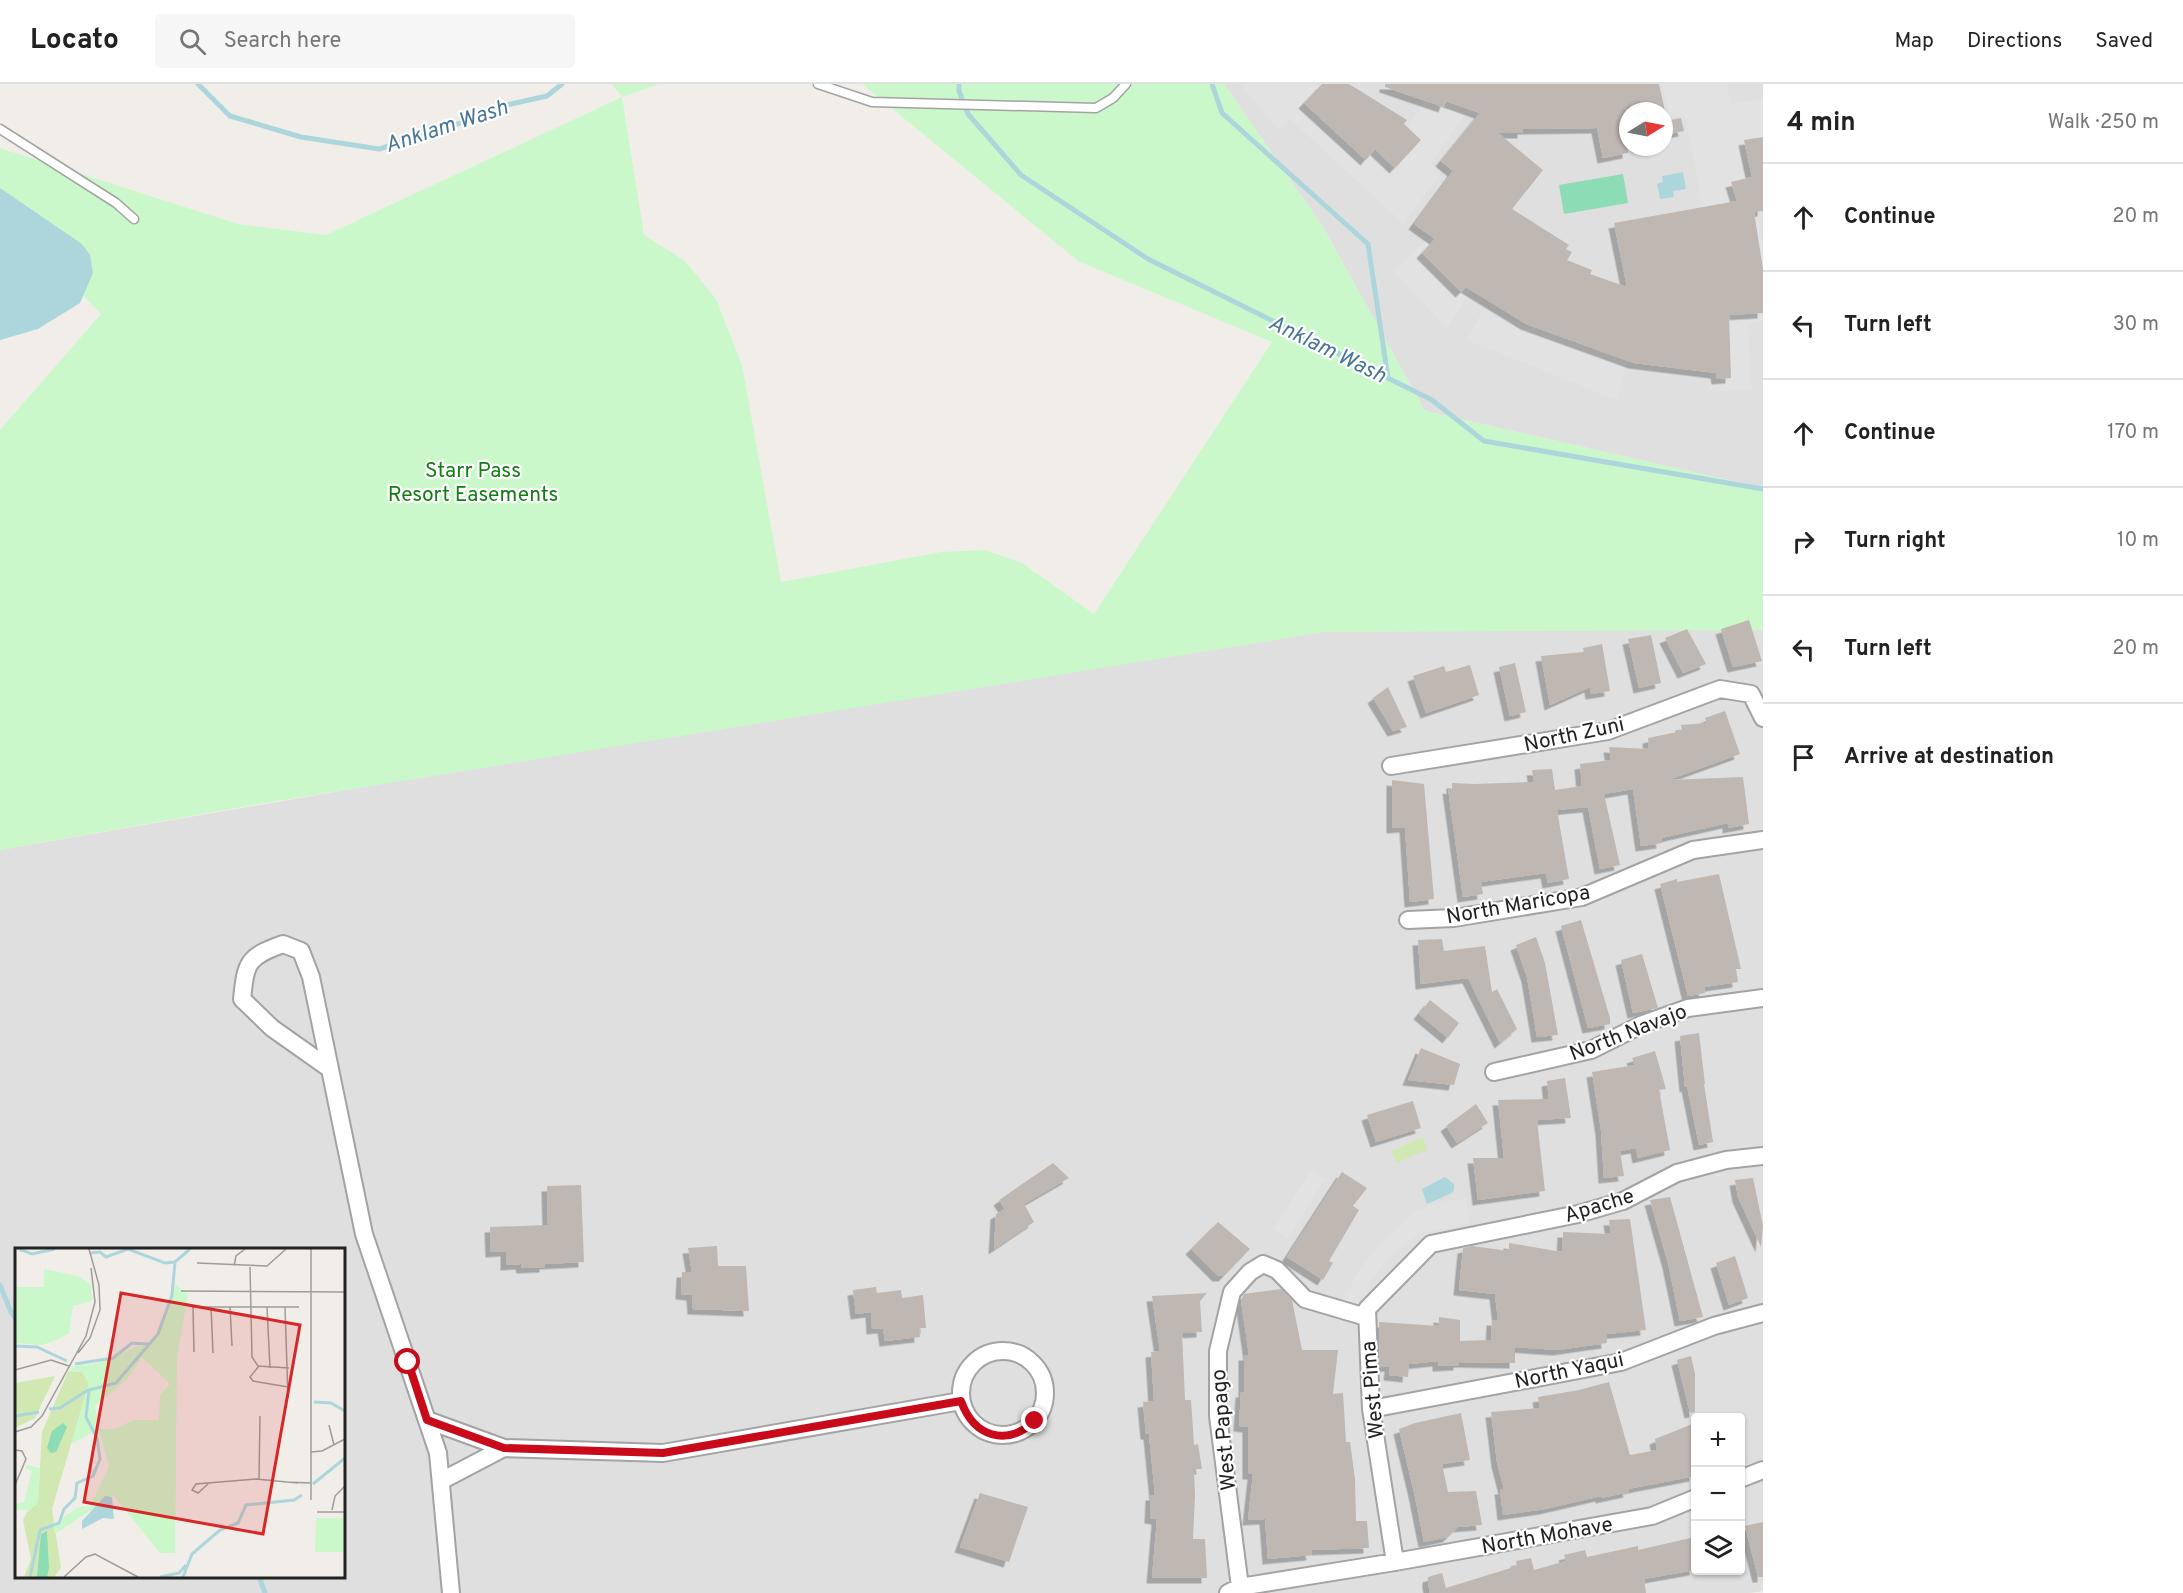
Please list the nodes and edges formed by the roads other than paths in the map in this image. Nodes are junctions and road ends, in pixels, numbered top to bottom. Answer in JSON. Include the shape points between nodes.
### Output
{"nodes":[{"id":1,"x":818,"y":84,"type":"edge"},
{"id":2,"x":1125,"y":84,"type":"edge"},
{"id":3,"x":0,"y":129,"type":"edge"},
{"id":4,"x":134,"y":219,"type":"dead end"},
{"id":5,"x":1763,"y":718,"type":"edge"},
{"id":6,"x":1391,"y":766,"type":"dead end"},
{"id":7,"x":1763,"y":840,"type":"edge"},
{"id":8,"x":1408,"y":920,"type":"dead end"},
{"id":9,"x":1763,"y":998,"type":"edge"},
{"id":10,"x":330,"y":1069,"type":"junction"},
{"id":11,"x":1494,"y":1072,"type":"dead end"},
{"id":12,"x":1763,"y":1156,"type":"edge"},
{"id":13,"x":1431,"y":1244,"type":"joint"},
{"id":14,"x":1763,"y":1313,"type":"edge"},
{"id":15,"x":1366,"y":1317,"type":"junction"},
{"id":16,"x":961,"y":1401,"type":"junction"},
{"id":17,"x":1371,"y":1409,"type":"junction"},
{"id":18,"x":427,"y":1420,"type":"junction"},
{"id":19,"x":504,"y":1448,"type":"junction"},
{"id":20,"x":1763,"y":1470,"type":"edge"},
{"id":21,"x":1745,"y":1477,"type":"edge"},
{"id":22,"x":441,"y":1481,"type":"junction"},
{"id":23,"x":1691,"y":1500,"type":"edge"},
{"id":24,"x":1395,"y":1562,"type":"junction"},
{"id":25,"x":1234,"y":1590,"type":"edge"},
{"id":26,"x":452,"y":1593,"type":"edge"}],
"edges":[{"from":1,"to":2,"type":"lane","via":[[872,102],[1096,108],[1113,98]]},
{"from":3,"to":4,"type":"lane","via":[[116,203]]},
{"from":5,"to":6,"type":"street","name":"North Zuni","via":[[1751,694],[1720,689],[1608,732]]},
{"from":7,"to":8,"type":"street","name":"North Maricopa","via":[[1693,850],[1582,897],[1454,918]]},
{"from":9,"to":11,"type":"street","name":"North Navajo","via":[[1688,1008],[1643,1024],[1592,1050]]},
{"from":10,"to":10,"type":"street","via":[[311,977],[301,951],[283,944],[260,952],[245,970],[242,999],[272,1028]]},
{"from":10,"to":18,"type":"street","via":[[364,1234]]},
{"from":12,"to":13,"type":"street","name":"Apache","via":[[1726,1160],[1677,1173],[1623,1201],[1578,1214]]},
{"from":13,"to":15,"type":"street","name":"West Pima","via":[[1367,1309]]},
{"from":14,"to":17,"type":"street","name":"North Yaqui","via":[[1714,1326],[1622,1362]]},
{"from":15,"to":17,"type":"street","name":"West Pima"},
{"from":15,"to":25,"type":"street","name":"West Papago","via":[[1305,1299],[1277,1270],[1263,1264],[1232,1292],[1218,1351],[1218,1416]]},
{"from":16,"to":16,"type":"street","via":[[966,1414],[980,1429],[999,1436],[1012,1435],[1035,1421],[1042,1409],[1044,1383],[1028,1359],[1001,1351],[987,1354],[966,1373]]},
{"from":16,"to":19,"type":"street","via":[[663,1453]]},
{"from":17,"to":24,"type":"street","name":"West Pima"},
{"from":18,"to":19,"type":"street"},
{"from":18,"to":22,"type":"street","via":[[438,1453]]},
{"from":19,"to":22,"type":"street"},
{"from":20,"to":21,"type":"street"},
{"from":22,"to":26,"type":"street"},
{"from":23,"to":24,"type":"street","name":"North Mohave","via":[[1652,1516]]},
{"from":24,"to":25,"type":"street","name":"North Mohave"}]}
